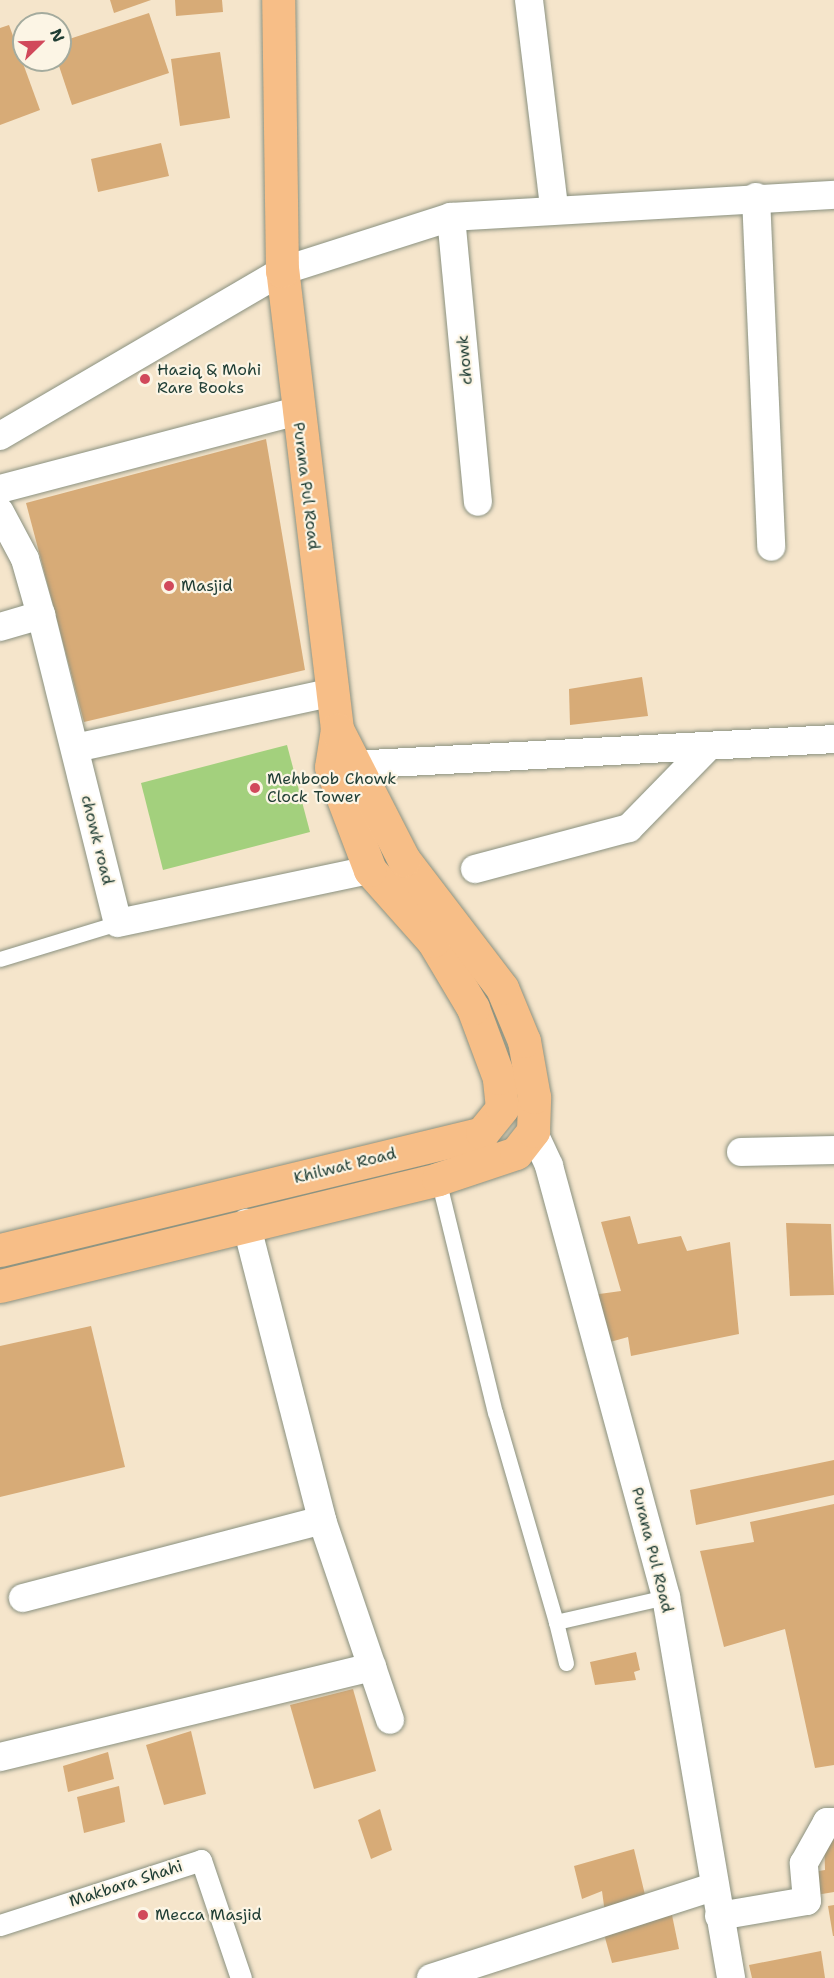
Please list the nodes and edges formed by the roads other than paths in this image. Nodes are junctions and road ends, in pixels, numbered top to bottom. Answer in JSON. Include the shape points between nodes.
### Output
{"nodes":[{"id":1,"x":278,"y":0,"type":"edge"},
{"id":2,"x":529,"y":0,"type":"edge"},
{"id":3,"x":834,"y":195,"type":"edge"},
{"id":4,"x":756,"y":197,"type":"junction"},
{"id":5,"x":554,"y":208,"type":"junction"},
{"id":6,"x":451,"y":217,"type":"junction"},
{"id":7,"x":282,"y":271,"type":"junction"},
{"id":8,"x":297,"y":411,"type":"junction"},
{"id":9,"x":0,"y":436,"type":"edge"},
{"id":10,"x":0,"y":489,"type":"edge"},
{"id":11,"x":478,"y":502,"type":"dead end"},
{"id":12,"x":0,"y":512,"type":"edge"},
{"id":13,"x":771,"y":547,"type":"dead end"},
{"id":14,"x":41,"y":615,"type":"junction"},
{"id":15,"x":0,"y":627,"type":"edge"},
{"id":16,"x":333,"y":692,"type":"junction"},
{"id":17,"x":834,"y":739,"type":"edge"},
{"id":18,"x":75,"y":748,"type":"junction"},
{"id":19,"x":706,"y":749,"type":"junction"},
{"id":20,"x":345,"y":764,"type":"junction"},
{"id":21,"x":475,"y":869,"type":"dead end"},
{"id":22,"x":370,"y":870,"type":"junction"},
{"id":23,"x":118,"y":922,"type":"junction"},
{"id":24,"x":433,"y":941,"type":"joint"},
{"id":25,"x":0,"y":959,"type":"edge"},
{"id":26,"x":533,"y":1131,"type":"junction"},
{"id":27,"x":834,"y":1150,"type":"edge"},
{"id":28,"x":741,"y":1152,"type":"dead end"},
{"id":29,"x":438,"y":1179,"type":"junction"},
{"id":30,"x":246,"y":1223,"type":"junction"},
{"id":31,"x":0,"y":1250,"type":"edge"},
{"id":32,"x":0,"y":1286,"type":"edge"},
{"id":33,"x":322,"y":1520,"type":"junction"},
{"id":34,"x":666,"y":1597,"type":"junction"},
{"id":35,"x":23,"y":1599,"type":"dead end"},
{"id":36,"x":556,"y":1623,"type":"junction"},
{"id":37,"x":566,"y":1663,"type":"dead end"},
{"id":38,"x":372,"y":1667,"type":"junction"},
{"id":39,"x":390,"y":1720,"type":"dead end"},
{"id":40,"x":0,"y":1757,"type":"edge"},
{"id":41,"x":834,"y":1822,"type":"edge"},
{"id":42,"x":713,"y":1887,"type":"junction"},
{"id":43,"x":719,"y":1916,"type":"junction"},
{"id":44,"x":0,"y":1925,"type":"edge"},
{"id":45,"x":471,"y":1972,"type":"edge"},
{"id":46,"x":242,"y":1978,"type":"edge"},
{"id":47,"x":431,"y":1978,"type":"edge"},
{"id":48,"x":730,"y":1978,"type":"edge"}],
"edges":[{"from":1,"to":7,"type":"main road","name":"Purana Pul Road"},
{"from":2,"to":5,"type":"street"},
{"from":3,"to":4,"type":"street"},
{"from":4,"to":5,"type":"street"},
{"from":4,"to":13,"type":"street"},
{"from":5,"to":6,"type":"street"},
{"from":6,"to":7,"type":"street"},
{"from":6,"to":11,"type":"street","name":"chowk"},
{"from":7,"to":8,"type":"main road","name":"Purana Pul Road"},
{"from":7,"to":9,"type":"street"},
{"from":8,"to":10,"type":"street"},
{"from":8,"to":16,"type":"main road","name":"Purana Pul Road"},
{"from":12,"to":14,"type":"street","name":"chowk road","via":[[25,560]]},
{"from":14,"to":15,"type":"street"},
{"from":14,"to":18,"type":"street","name":"chowk road"},
{"from":16,"to":18,"type":"street"},
{"from":16,"to":20,"type":"main road","name":"Purana Pul Road"},
{"from":17,"to":19,"type":"street"},
{"from":18,"to":23,"type":"street","name":"chowk road"},
{"from":19,"to":20,"type":"street"},
{"from":19,"to":21,"type":"street","via":[[628,828]]},
{"from":20,"to":22,"type":"main road","name":"Purana Pul Road"},
{"from":20,"to":26,"type":"main road","via":[[404,860],[502,988],[524,1041],[534,1097]]},
{"from":22,"to":23,"type":"street"},
{"from":22,"to":24,"type":"main road","name":"Purana Pul Road"},
{"from":23,"to":25,"type":"lane"},
{"from":24,"to":31,"type":"main road","name":"Khilwat Road","via":[[473,1008],[499,1078],[501,1108],[482,1133]]},
{"from":26,"to":29,"type":"main road","name":"Khilwat Road","via":[[516,1153]]},
{"from":26,"to":34,"type":"street","name":"Purana Pul Road","via":[[549,1166]]},
{"from":27,"to":28,"type":"street"},
{"from":29,"to":30,"type":"main road","name":"Khilwat Road"},
{"from":29,"to":36,"type":"lane","via":[[495,1412]]},
{"from":30,"to":32,"type":"main road","name":"Khilwat Road"},
{"from":30,"to":33,"type":"street"},
{"from":33,"to":35,"type":"street"},
{"from":33,"to":38,"type":"street"},
{"from":34,"to":36,"type":"lane"},
{"from":34,"to":42,"type":"street","name":"Purana Pul Road"},
{"from":36,"to":37,"type":"lane"},
{"from":38,"to":39,"type":"street"},
{"from":38,"to":40,"type":"street"},
{"from":41,"to":43,"type":"street","via":[[827,1822],[804,1863],[807,1901]]},
{"from":42,"to":43,"type":"street","name":"Purana Pul Road"},
{"from":42,"to":45,"type":"street"},
{"from":43,"to":48,"type":"street","name":"Purana Pul Road"},
{"from":44,"to":46,"type":"street","name":"Makbara Shahi","via":[[201,1860]]},
{"from":45,"to":47,"type":"street"}]}
